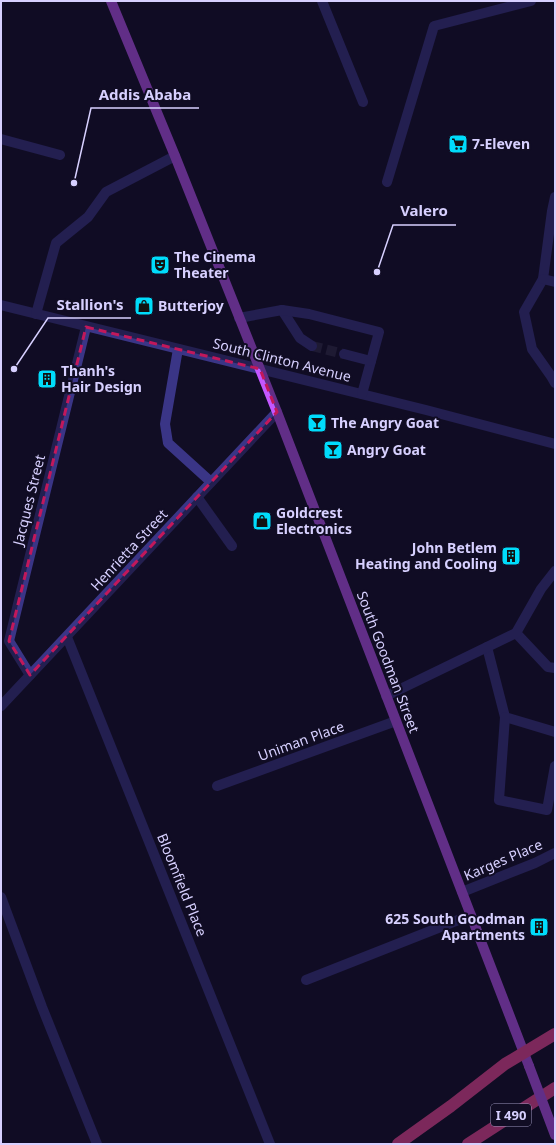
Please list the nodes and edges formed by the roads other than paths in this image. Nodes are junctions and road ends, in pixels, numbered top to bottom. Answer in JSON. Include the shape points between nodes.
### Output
{"nodes":[{"id":1,"x":111,"y":1,"type":"edge"},
{"id":2,"x":322,"y":1,"type":"edge"},
{"id":3,"x":531,"y":1,"type":"edge"},
{"id":4,"x":363,"y":102,"type":"dead end"},
{"id":5,"x":1,"y":139,"type":"edge"},
{"id":6,"x":60,"y":155,"type":"dead end"},
{"id":7,"x":175,"y":156,"type":"junction"},
{"id":8,"x":387,"y":182,"type":"dead end"},
{"id":9,"x":555,"y":197,"type":"edge"},
{"id":10,"x":543,"y":279,"type":"junction"},
{"id":11,"x":555,"y":282,"type":"edge"},
{"id":12,"x":1,"y":305,"type":"edge"},
{"id":13,"x":282,"y":310,"type":"junction"},
{"id":14,"x":36,"y":314,"type":"junction"},
{"id":15,"x":239,"y":318,"type":"junction"},
{"id":16,"x":86,"y":327,"type":"junction"},
{"id":17,"x":312,"y":346,"type":"tunnel mouth"},
{"id":18,"x":178,"y":349,"type":"junction"},
{"id":19,"x":344,"y":354,"type":"tunnel mouth"},
{"id":20,"x":371,"y":361,"type":"junction"},
{"id":21,"x":260,"y":369,"type":"junction"},
{"id":22,"x":555,"y":383,"type":"edge"},
{"id":23,"x":362,"y":394,"type":"junction"},
{"id":24,"x":277,"y":412,"type":"junction"},
{"id":25,"x":555,"y":444,"type":"edge"},
{"id":26,"x":211,"y":482,"type":"junction"},
{"id":27,"x":197,"y":497,"type":"junction"},
{"id":28,"x":232,"y":546,"type":"dead end"},
{"id":29,"x":555,"y":571,"type":"edge"},
{"id":30,"x":516,"y":633,"type":"junction"},
{"id":31,"x":67,"y":637,"type":"junction"},
{"id":32,"x":487,"y":647,"type":"junction"},
{"id":33,"x":555,"y":668,"type":"edge"},
{"id":34,"x":30,"y":675,"type":"junction"},
{"id":35,"x":386,"y":696,"type":"junction"},
{"id":36,"x":1,"y":706,"type":"edge"},
{"id":37,"x":505,"y":716,"type":"junction"},
{"id":38,"x":396,"y":721,"type":"junction"},
{"id":39,"x":555,"y":732,"type":"edge"},
{"id":40,"x":555,"y":766,"type":"edge"},
{"id":41,"x":217,"y":786,"type":"dead end"},
{"id":42,"x":555,"y":853,"type":"edge"},
{"id":43,"x":462,"y":892,"type":"junction"},
{"id":44,"x":1,"y":897,"type":"edge"},
{"id":45,"x":471,"y":915,"type":"junction"},
{"id":46,"x":306,"y":980,"type":"dead end"},
{"id":47,"x":555,"y":1034,"type":"edge"},
{"id":48,"x":524,"y":1052,"type":"junction"},
{"id":49,"x":555,"y":1088,"type":"edge"},
{"id":50,"x":555,"y":1135,"type":"edge"},
{"id":51,"x":97,"y":1144,"type":"edge"},
{"id":52,"x":270,"y":1144,"type":"edge"},
{"id":53,"x":398,"y":1144,"type":"edge"},
{"id":54,"x":468,"y":1144,"type":"edge"}],
"edges":[{"from":1,"to":7,"type":"main road","name":"South Goodman Street"},
{"from":2,"to":4,"type":"street"},
{"from":3,"to":8,"type":"street","via":[[434,26]]},
{"from":5,"to":6,"type":"street"},
{"from":7,"to":14,"type":"street","via":[[106,192],[88,217],[56,242]]},
{"from":7,"to":15,"type":"main road","name":"South Goodman Street"},
{"from":9,"to":10,"type":"street"},
{"from":10,"to":11,"type":"street"},
{"from":10,"to":22,"type":"street","via":[[524,312],[532,349]]},
{"from":12,"to":14,"type":"street","name":"South Clinton Avenue"},
{"from":13,"to":15,"type":"street"},
{"from":13,"to":17,"type":"street","via":[[300,338]]},
{"from":13,"to":20,"type":"street","via":[[309,314],[379,332]]},
{"from":14,"to":16,"type":"street","name":"South Clinton Avenue"},
{"from":15,"to":21,"type":"main road","name":"South Goodman Street"},
{"from":16,"to":18,"type":"street","name":"South Clinton Avenue"},
{"from":16,"to":34,"type":"street","name":"Jacques Street","via":[[9,641]]},
{"from":18,"to":21,"type":"street","name":"South Clinton Avenue"},
{"from":18,"to":26,"type":"street","via":[[165,424],[168,443]]},
{"from":19,"to":20,"type":"street"},
{"from":20,"to":23,"type":"street"},
{"from":21,"to":23,"type":"street","name":"South Clinton Avenue"},
{"from":21,"to":24,"type":"main road","name":"South Goodman Street"},
{"from":23,"to":25,"type":"street","name":"South Clinton Avenue"},
{"from":24,"to":26,"type":"street","name":"Henrietta Street"},
{"from":24,"to":35,"type":"main road","name":"South Goodman Street"},
{"from":26,"to":27,"type":"street","name":"Henrietta Street"},
{"from":27,"to":28,"type":"street"},
{"from":27,"to":31,"type":"street","name":"Henrietta Street"},
{"from":29,"to":30,"type":"street","via":[[541,589]]},
{"from":30,"to":32,"type":"street"},
{"from":30,"to":33,"type":"street","via":[[548,667]]},
{"from":31,"to":34,"type":"street","name":"Henrietta Street"},
{"from":31,"to":52,"type":"street","name":"Bloomfield Place"},
{"from":32,"to":35,"type":"street"},
{"from":32,"to":37,"type":"street"},
{"from":34,"to":36,"type":"street","name":"Henrietta Street"},
{"from":35,"to":38,"type":"main road","name":"South Goodman Street"},
{"from":37,"to":39,"type":"street"},
{"from":37,"to":40,"type":"street","via":[[499,800],[547,810]]},
{"from":38,"to":41,"type":"street","name":"Uniman Place"},
{"from":38,"to":43,"type":"main road","name":"South Goodman Street"},
{"from":42,"to":43,"type":"street","name":"Karges Place"},
{"from":43,"to":45,"type":"main road","name":"South Goodman Street"},
{"from":44,"to":51,"type":"street"},
{"from":45,"to":46,"type":"street"},
{"from":45,"to":48,"type":"main road","name":"South Goodman Street"},
{"from":47,"to":48,"type":"highway"},
{"from":48,"to":50,"type":"main road","name":"South Goodman Street","bridge":true},
{"from":48,"to":53,"type":"highway"},
{"from":49,"to":54,"type":"highway","number":"I 490"}]}
